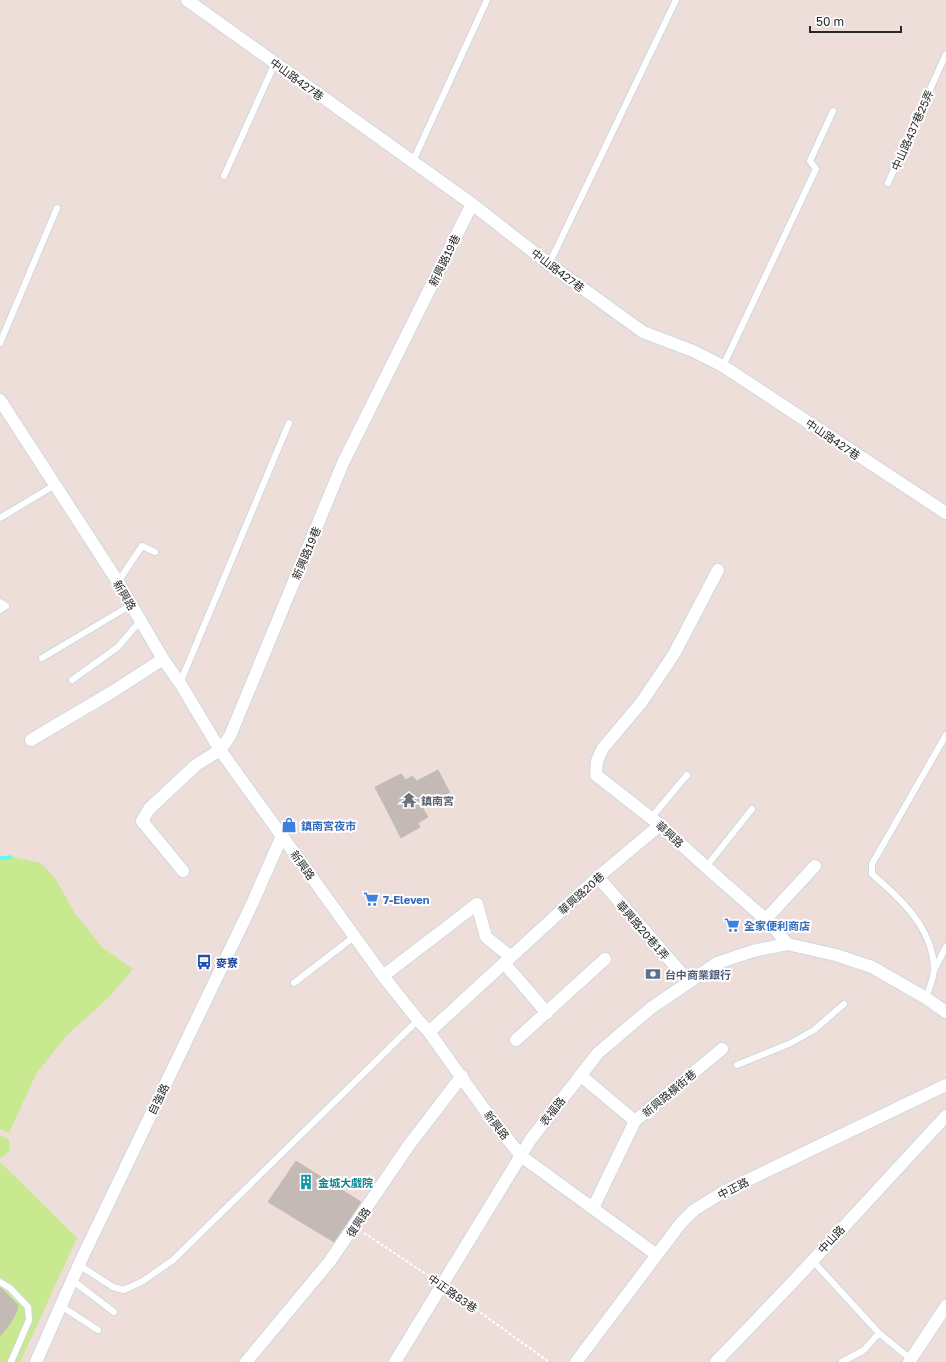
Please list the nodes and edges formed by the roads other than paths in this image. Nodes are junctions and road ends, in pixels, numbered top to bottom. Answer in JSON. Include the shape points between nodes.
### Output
{"nodes":[{"id":1,"x":187,"y":0,"type":"edge"},
{"id":2,"x":487,"y":0,"type":"edge"},
{"id":3,"x":676,"y":0,"type":"edge"},
{"id":4,"x":946,"y":54,"type":"edge"},
{"id":5,"x":276,"y":63,"type":"junction"},
{"id":6,"x":833,"y":111,"type":"dead end"},
{"id":7,"x":413,"y":161,"type":"junction"},
{"id":8,"x":224,"y":176,"type":"dead end"},
{"id":9,"x":888,"y":183,"type":"dead end"},
{"id":10,"x":472,"y":204,"type":"junction"},
{"id":11,"x":57,"y":208,"type":"dead end"},
{"id":12,"x":549,"y":264,"type":"junction"},
{"id":13,"x":0,"y":342,"type":"edge"},
{"id":14,"x":723,"y":366,"type":"junction"},
{"id":15,"x":0,"y":400,"type":"edge"},
{"id":16,"x":289,"y":423,"type":"dead end"},
{"id":17,"x":55,"y":485,"type":"junction"},
{"id":18,"x":946,"y":513,"type":"edge"},
{"id":19,"x":0,"y":518,"type":"edge"},
{"id":20,"x":154,"y":552,"type":"dead end"},
{"id":21,"x":718,"y":570,"type":"dead end"},
{"id":22,"x":118,"y":582,"type":"junction"},
{"id":23,"x":0,"y":602,"type":"edge"},
{"id":24,"x":131,"y":605,"type":"junction"},
{"id":25,"x":0,"y":610,"type":"edge"},
{"id":26,"x":140,"y":621,"type":"junction"},
{"id":27,"x":42,"y":658,"type":"dead end"},
{"id":28,"x":163,"y":659,"type":"junction"},
{"id":29,"x":72,"y":680,"type":"dead end"},
{"id":30,"x":180,"y":683,"type":"junction"},
{"id":31,"x":946,"y":735,"type":"edge"},
{"id":32,"x":31,"y":740,"type":"dead end"},
{"id":33,"x":220,"y":750,"type":"junction"},
{"id":34,"x":687,"y":775,"type":"dead end"},
{"id":35,"x":752,"y":809,"type":"dead end"},
{"id":36,"x":656,"y":821,"type":"junction"},
{"id":37,"x":282,"y":836,"type":"junction"},
{"id":38,"x":815,"y":866,"type":"dead end"},
{"id":39,"x":706,"y":867,"type":"junction"},
{"id":40,"x":184,"y":872,"type":"dead end"},
{"id":41,"x":598,"y":877,"type":"junction"},
{"id":42,"x":766,"y":920,"type":"junction"},
{"id":43,"x":355,"y":936,"type":"junction"},
{"id":44,"x":787,"y":944,"type":"junction"},
{"id":45,"x":946,"y":947,"type":"edge"},
{"id":46,"x":605,"y":959,"type":"dead end"},
{"id":47,"x":507,"y":960,"type":"junction"},
{"id":48,"x":934,"y":970,"type":"junction"},
{"id":49,"x":383,"y":976,"type":"junction"},
{"id":50,"x":689,"y":982,"type":"junction"},
{"id":51,"x":294,"y":983,"type":"dead end"},
{"id":52,"x":926,"y":998,"type":"junction"},
{"id":53,"x":844,"y":1004,"type":"dead end"},
{"id":54,"x":946,"y":1012,"type":"edge"},
{"id":55,"x":547,"y":1013,"type":"junction"},
{"id":56,"x":418,"y":1020,"type":"junction"},
{"id":57,"x":428,"y":1032,"type":"junction"},
{"id":58,"x":516,"y":1040,"type":"dead end"},
{"id":59,"x":722,"y":1049,"type":"dead end"},
{"id":60,"x":737,"y":1065,"type":"dead end"},
{"id":61,"x":580,"y":1075,"type":"junction"},
{"id":62,"x":462,"y":1076,"type":"junction"},
{"id":63,"x":946,"y":1085,"type":"edge"},
{"id":64,"x":946,"y":1116,"type":"edge"},
{"id":65,"x":635,"y":1121,"type":"junction"},
{"id":66,"x":521,"y":1156,"type":"junction"},
{"id":67,"x":593,"y":1208,"type":"junction"},
{"id":68,"x":657,"y":1255,"type":"junction"},
{"id":69,"x":812,"y":1260,"type":"junction"},
{"id":70,"x":79,"y":1265,"type":"junction"},
{"id":71,"x":72,"y":1280,"type":"junction"},
{"id":72,"x":0,"y":1282,"type":"edge"},
{"id":73,"x":61,"y":1306,"type":"junction"},
{"id":74,"x":946,"y":1306,"type":"edge"},
{"id":75,"x":114,"y":1312,"type":"dead end"},
{"id":76,"x":98,"y":1330,"type":"dead end"},
{"id":77,"x":878,"y":1333,"type":"junction"},
{"id":78,"x":912,"y":1361,"type":"edge"},
{"id":79,"x":11,"y":1362,"type":"edge"},
{"id":80,"x":36,"y":1362,"type":"edge"},
{"id":81,"x":246,"y":1362,"type":"edge"},
{"id":82,"x":395,"y":1362,"type":"edge"},
{"id":83,"x":576,"y":1362,"type":"edge"},
{"id":84,"x":716,"y":1362,"type":"edge"},
{"id":85,"x":842,"y":1362,"type":"edge"}],
"edges":[{"from":1,"to":5,"type":"street","name":"中山路427巷"},
{"from":2,"to":7,"type":"lane"},
{"from":3,"to":12,"type":"lane"},
{"from":4,"to":9,"type":"lane","name":"中山路437巷25弄"},
{"from":5,"to":7,"type":"street","name":"中山路427巷"},
{"from":5,"to":8,"type":"lane"},
{"from":6,"to":14,"type":"lane","via":[[810,162],[816,169]]},
{"from":7,"to":10,"type":"street","name":"中山路427巷"},
{"from":10,"to":12,"type":"street","name":"中山路427巷"},
{"from":10,"to":33,"type":"street","name":"新興路19巷","via":[[343,463],[230,736]]},
{"from":11,"to":13,"type":"lane"},
{"from":12,"to":14,"type":"street","name":"中山路427巷","via":[[643,332],[693,351]]},
{"from":14,"to":18,"type":"street","name":"中山路427巷"},
{"from":15,"to":17,"type":"street","name":"新興路"},
{"from":16,"to":30,"type":"lane"},
{"from":17,"to":19,"type":"lane"},
{"from":17,"to":22,"type":"street","name":"新興路"},
{"from":20,"to":22,"type":"lane","via":[[142,546]]},
{"from":21,"to":36,"type":"street","name":"華興路","via":[[674,654],[641,703],[603,748],[597,760],[596,775]]},
{"from":22,"to":24,"type":"street","name":"新興路"},
{"from":23,"to":25,"type":"lane","via":[[6,606]]},
{"from":24,"to":26,"type":"street","name":"新興路"},
{"from":24,"to":27,"type":"lane"},
{"from":26,"to":28,"type":"street","name":"新興路"},
{"from":26,"to":29,"type":"lane","via":[[118,647]]},
{"from":28,"to":30,"type":"street","name":"新興路"},
{"from":28,"to":32,"type":"street"},
{"from":30,"to":33,"type":"street","name":"新興路"},
{"from":31,"to":48,"type":"lane","via":[[872,864],[872,874],[911,912],[924,931],[931,948]]},
{"from":33,"to":37,"type":"street","name":"新興路"},
{"from":33,"to":40,"type":"street","name":"新興路19巷","via":[[196,765],[149,809],[142,821]]},
{"from":34,"to":36,"type":"lane"},
{"from":35,"to":39,"type":"lane"},
{"from":36,"to":39,"type":"street","name":"華興路"},
{"from":36,"to":41,"type":"street","name":"華興路20巷"},
{"from":37,"to":43,"type":"street","name":"新興路"},
{"from":37,"to":70,"type":"street","name":"自強路"},
{"from":38,"to":42,"type":"street"},
{"from":39,"to":42,"type":"street","name":"華興路"},
{"from":41,"to":47,"type":"street","name":"華興路20巷"},
{"from":41,"to":50,"type":"street","name":"華興路20巷1弄"},
{"from":42,"to":44,"type":"street","name":"華興路"},
{"from":43,"to":49,"type":"street","name":"新興路"},
{"from":43,"to":51,"type":"lane"},
{"from":44,"to":50,"type":"street","name":"表福路","via":[[753,951],[717,963]]},
{"from":44,"to":52,"type":"street","via":[[836,955],[872,967]]},
{"from":45,"to":48,"type":"lane"},
{"from":46,"to":55,"type":"street"},
{"from":47,"to":49,"type":"street","via":[[486,937],[476,904]]},
{"from":47,"to":55,"type":"street"},
{"from":47,"to":57,"type":"street","name":"華興路20巷"},
{"from":48,"to":52,"type":"lane"},
{"from":49,"to":56,"type":"street","name":"新興路"},
{"from":50,"to":61,"type":"street","name":"表福路","via":[[651,1008],[598,1053]]},
{"from":52,"to":54,"type":"street"},
{"from":53,"to":60,"type":"lane","via":[[814,1030],[791,1043]]},
{"from":55,"to":58,"type":"street"},
{"from":56,"to":57,"type":"street","name":"新興路"},
{"from":56,"to":70,"type":"lane","via":[[173,1260],[124,1290],[113,1287]]},
{"from":57,"to":62,"type":"street","name":"新興路"},
{"from":59,"to":65,"type":"street","name":"新興路橫街巷"},
{"from":61,"to":65,"type":"street"},
{"from":61,"to":66,"type":"street","name":"表福路","via":[[530,1139]]},
{"from":62,"to":66,"type":"street","name":"新興路"},
{"from":62,"to":81,"type":"street","name":"復興路","via":[[409,1145],[330,1261]]},
{"from":63,"to":68,"type":"street","name":"中正路","via":[[725,1191],[694,1210]]},
{"from":64,"to":69,"type":"street","name":"中山路"},
{"from":65,"to":67,"type":"street","name":"新興路橫街巷"},
{"from":66,"to":67,"type":"street","name":"新興路"},
{"from":66,"to":82,"type":"street","name":"表福路"},
{"from":67,"to":68,"type":"street","name":"新興路"},
{"from":68,"to":83,"type":"street","name":"中正路"},
{"from":69,"to":77,"type":"lane"},
{"from":69,"to":84,"type":"street","name":"中山路"},
{"from":70,"to":71,"type":"street","name":"自強路"},
{"from":71,"to":73,"type":"street","name":"自強路"},
{"from":71,"to":75,"type":"lane"},
{"from":72,"to":79,"type":"lane","via":[[10,1288],[28,1307],[29,1320]]},
{"from":73,"to":76,"type":"lane"},
{"from":73,"to":80,"type":"street","name":"自強路"},
{"from":74,"to":78,"type":"street"},
{"from":77,"to":78,"type":"lane"},
{"from":77,"to":85,"type":"lane","via":[[864,1350]]}]}
